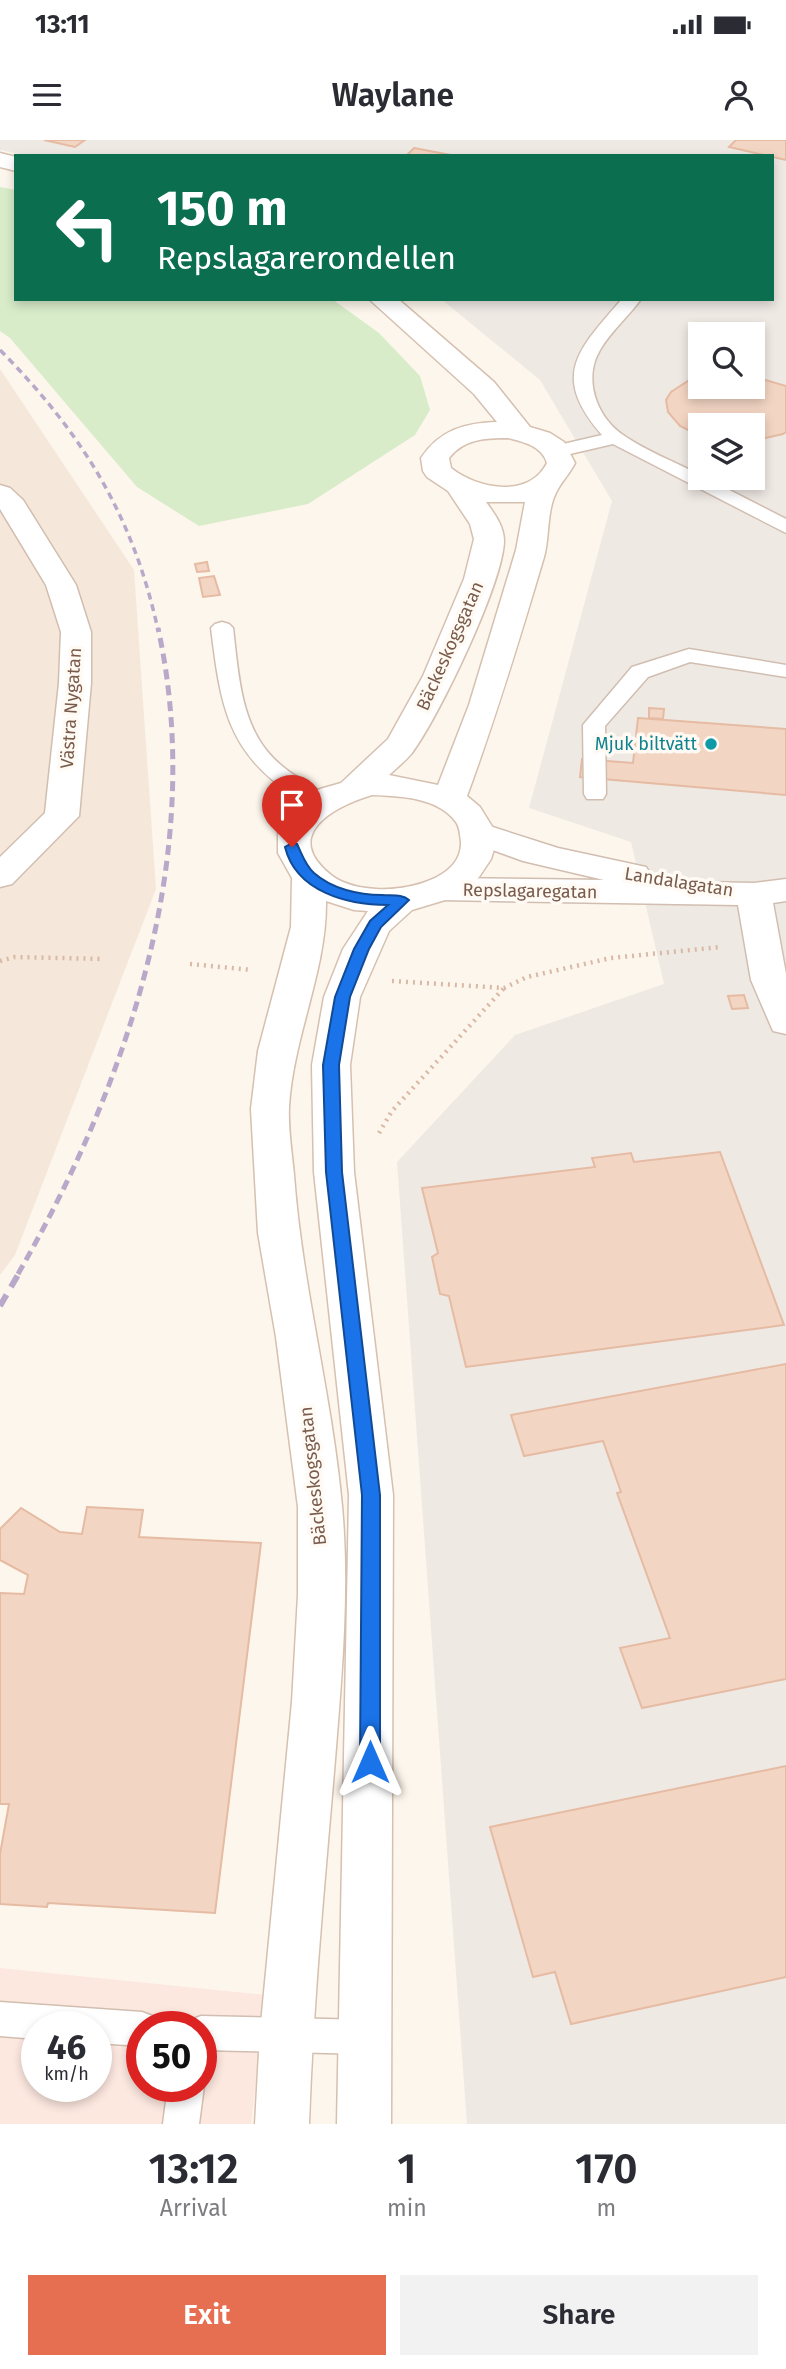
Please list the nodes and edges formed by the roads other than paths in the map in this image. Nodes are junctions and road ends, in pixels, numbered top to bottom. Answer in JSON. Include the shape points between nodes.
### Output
{"nodes":[{"id":1,"x":384,"y":301,"type":"edge"},
{"id":2,"x":630,"y":301,"type":"edge"},
{"id":3,"x":460,"y":366,"type":"junction"},
{"id":4,"x":520,"y":432,"type":"junction"},
{"id":5,"x":615,"y":438,"type":"junction"},
{"id":6,"x":452,"y":440,"type":"junction"},
{"id":7,"x":557,"y":451,"type":"junction"},
{"id":8,"x":545,"y":485,"type":"junction"},
{"id":9,"x":460,"y":488,"type":"junction"},
{"id":10,"x":0,"y":495,"type":"edge"},
{"id":11,"x":786,"y":527,"type":"edge"},
{"id":12,"x":222,"y":628,"type":"dead end"},
{"id":13,"x":786,"y":671,"type":"edge"},
{"id":14,"x":354,"y":788,"type":"junction"},
{"id":15,"x":596,"y":794,"type":"dead end"},
{"id":16,"x":449,"y":800,"type":"junction"},
{"id":17,"x":320,"y":801,"type":"junction"},
{"id":18,"x":477,"y":833,"type":"junction"},
{"id":19,"x":0,"y":876,"type":"edge"},
{"id":20,"x":309,"y":876,"type":"junction"},
{"id":21,"x":770,"y":892,"type":"edge"},
{"id":22,"x":421,"y":895,"type":"junction"},
{"id":23,"x":786,"y":1022,"type":"edge"},
{"id":24,"x":0,"y":2019,"type":"edge"},
{"id":25,"x":126,"y":2028,"type":"edge"},
{"id":26,"x":217,"y":2033,"type":"edge"},
{"id":27,"x":286,"y":2034,"type":"junction"},
{"id":28,"x":367,"y":2037,"type":"junction"},
{"id":29,"x":184,"y":2102,"type":"edge"},
{"id":30,"x":181,"y":2124,"type":"edge"},
{"id":31,"x":282,"y":2124,"type":"edge"},
{"id":32,"x":364,"y":2124,"type":"edge"}],
"edges":[{"from":1,"to":3,"type":"main road"},
{"from":2,"to":5,"type":"lane","via":[[584,360],[580,380],[584,400]]},
{"from":3,"to":4,"type":"main road"},
{"from":3,"to":6,"type":"main road","via":[[464,407]]},
{"from":4,"to":6,"type":"main road","via":[[484,430]]},
{"from":4,"to":7,"type":"main road"},
{"from":5,"to":7,"type":"lane"},
{"from":5,"to":11,"type":"lane"},
{"from":6,"to":9,"type":"main road","name":"Bäckeskogsgatan","via":[[439,451],[435,464],[443,478]]},
{"from":7,"to":8,"type":"main road","via":[[560,469]]},
{"from":8,"to":9,"type":"main road","via":[[504,495]]},
{"from":8,"to":16,"type":"main road","via":[[531,550],[485,705]]},
{"from":9,"to":14,"type":"main road","name":"Bäckeskogsgatan","via":[[485,521],[489,542],[482,577],[401,746]]},
{"from":10,"to":19,"type":"main road","name":"Västra Nygatan","via":[[9,500],[61,586],[76,632],[62,816]]},
{"from":12,"to":17,"type":"lane","via":[[241,731],[260,758]]},
{"from":13,"to":15,"type":"lane","via":[[690,655],[640,672],[594,725]]},
{"from":14,"to":16,"type":"main road","via":[[404,786]]},
{"from":14,"to":17,"type":"main road"},
{"from":16,"to":18,"type":"main road","via":[[467,815]]},
{"from":17,"to":20,"type":"main road","via":[[302,817],[292,837],[295,857]]},
{"from":18,"to":21,"type":"main road","name":"Landalagatan","via":[[589,867]]},
{"from":18,"to":22,"type":"main road","via":[[475,858],[456,880]]},
{"from":20,"to":22,"type":"main road","via":[[349,897]]},
{"from":20,"to":27,"type":"main road","name":"Bäckeskogsgatan","via":[[309,927],[277,1051],[270,1109],[278,1233],[320,1507],[316,1702]]},
{"from":21,"to":22,"type":"main road","name":"Repslagaregatan"},
{"from":21,"to":23,"type":"main road","name":"Landalagatan","via":[[764,945],[769,979]]},
{"from":22,"to":28,"type":"main road","via":[[375,924],[361,949],[342,997],[331,1065],[334,1172],[371,1495]]},
{"from":24,"to":25,"type":"lane"},
{"from":26,"to":27,"type":"lane"},
{"from":27,"to":28,"type":"lane"},
{"from":27,"to":31,"type":"main road","name":"Bäckeskogsgatan"},
{"from":28,"to":32,"type":"main road"},
{"from":29,"to":30,"type":"lane"}]}
